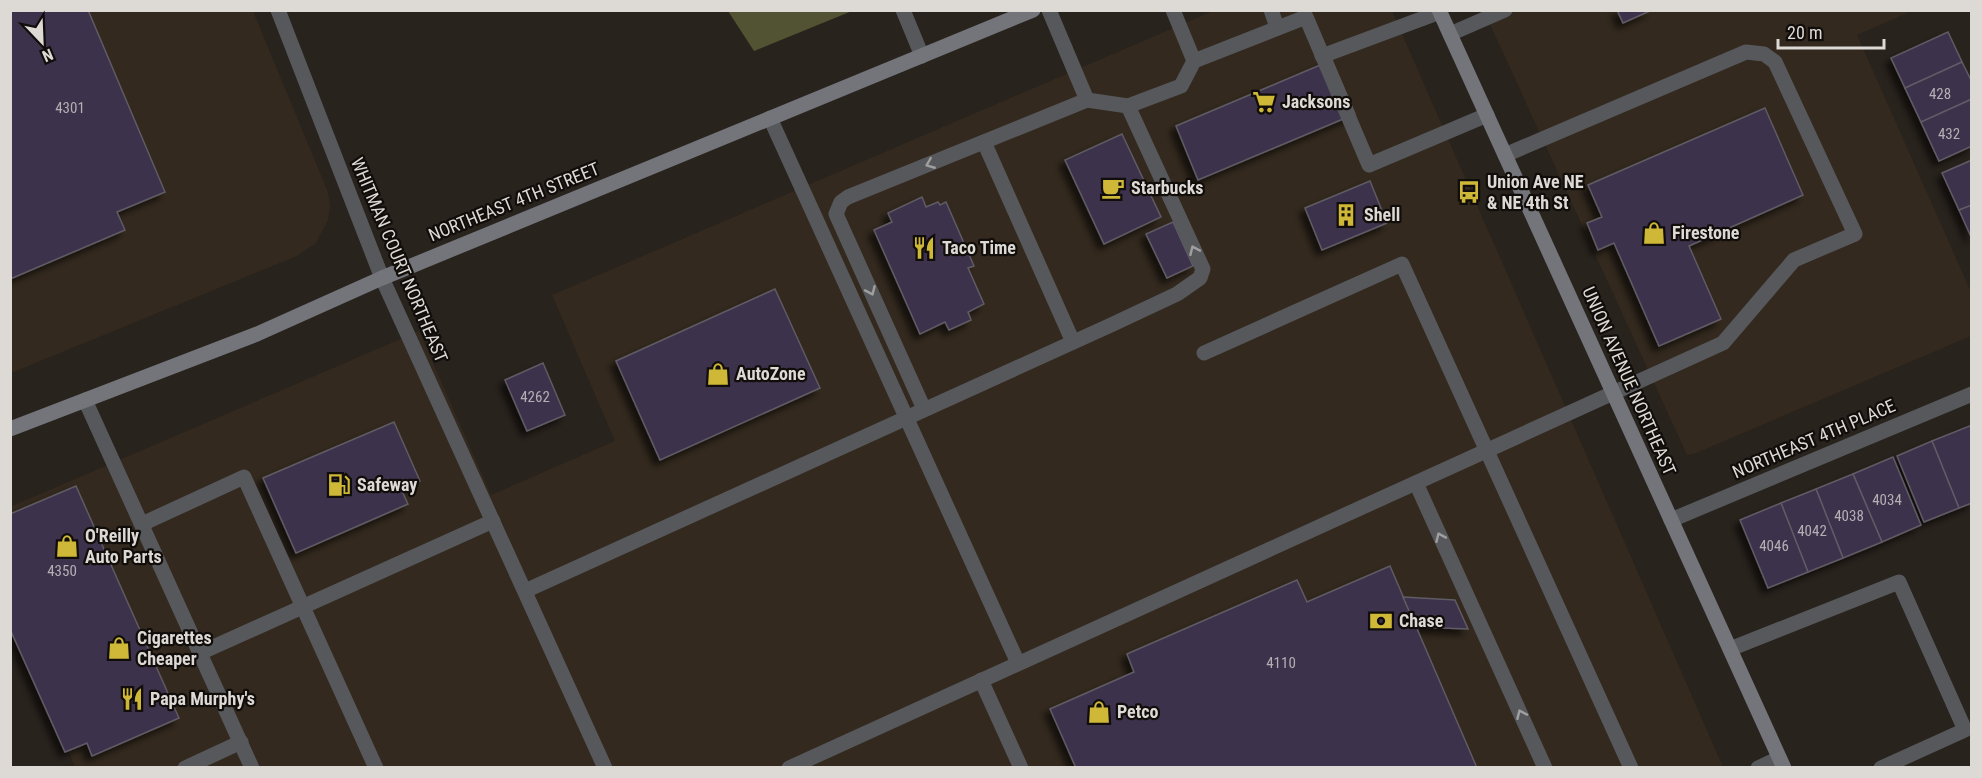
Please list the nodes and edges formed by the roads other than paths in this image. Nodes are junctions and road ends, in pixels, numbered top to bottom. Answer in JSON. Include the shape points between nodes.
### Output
{"nodes":[{"id":1,"x":278,"y":10,"type":"edge"},
{"id":2,"x":903,"y":10,"type":"edge"},
{"id":3,"x":1033,"y":10,"type":"edge"},
{"id":4,"x":1049,"y":10,"type":"edge"},
{"id":5,"x":1173,"y":10,"type":"edge"},
{"id":6,"x":1270,"y":10,"type":"edge"},
{"id":7,"x":1505,"y":10,"type":"edge"},
{"id":8,"x":1440,"y":11,"type":"edge"},
{"id":9,"x":1277,"y":27,"type":"junction"},
{"id":10,"x":1450,"y":34,"type":"junction"},
{"id":11,"x":922,"y":56,"type":"junction"},
{"id":12,"x":1322,"y":56,"type":"junction"},
{"id":13,"x":1194,"y":61,"type":"junction"},
{"id":14,"x":1087,"y":100,"type":"junction"},
{"id":15,"x":1128,"y":106,"type":"junction"},
{"id":16,"x":1487,"y":115,"type":"junction"},
{"id":17,"x":770,"y":118,"type":"junction"},
{"id":18,"x":984,"y":142,"type":"junction"},
{"id":19,"x":1505,"y":155,"type":"junction"},
{"id":20,"x":382,"y":278,"type":"junction"},
{"id":21,"x":1073,"y":342,"type":"junction"},
{"id":22,"x":1204,"y":353,"type":"dead end"},
{"id":23,"x":1614,"y":393,"type":"junction"},
{"id":24,"x":1971,"y":394,"type":"edge"},
{"id":25,"x":86,"y":400,"type":"junction"},
{"id":26,"x":924,"y":409,"type":"junction"},
{"id":27,"x":906,"y":417,"type":"junction"},
{"id":28,"x":10,"y":429,"type":"edge"},
{"id":29,"x":1487,"y":451,"type":"junction"},
{"id":30,"x":1416,"y":483,"type":"junction"},
{"id":31,"x":1671,"y":520,"type":"junction"},
{"id":32,"x":493,"y":521,"type":"junction"},
{"id":33,"x":142,"y":524,"type":"junction"},
{"id":34,"x":525,"y":591,"type":"junction"},
{"id":35,"x":303,"y":606,"type":"junction"},
{"id":36,"x":1730,"y":649,"type":"junction"},
{"id":37,"x":200,"y":653,"type":"junction"},
{"id":38,"x":1018,"y":663,"type":"junction"},
{"id":39,"x":981,"y":680,"type":"junction"},
{"id":40,"x":241,"y":742,"type":"junction"},
{"id":41,"x":1782,"y":763,"type":"edge"},
{"id":42,"x":185,"y":768,"type":"edge"},
{"id":43,"x":252,"y":768,"type":"edge"},
{"id":44,"x":376,"y":768,"type":"edge"},
{"id":45,"x":605,"y":768,"type":"edge"},
{"id":46,"x":789,"y":768,"type":"edge"},
{"id":47,"x":1021,"y":768,"type":"edge"},
{"id":48,"x":1545,"y":768,"type":"edge"},
{"id":49,"x":1631,"y":768,"type":"edge"},
{"id":50,"x":1758,"y":768,"type":"edge"},
{"id":51,"x":1881,"y":768,"type":"edge"}],
"edges":[{"from":1,"to":20,"type":"street","name":"WHITMAN COURT NORTHEAST"},
{"from":2,"to":11,"type":"street"},
{"from":3,"to":11,"type":"main road","name":"NORTHEAST 4TH STREET"},
{"from":4,"to":14,"type":"street"},
{"from":5,"to":13,"type":"street"},
{"from":6,"to":9,"type":"street"},
{"from":7,"to":10,"type":"street"},
{"from":8,"to":10,"type":"main road","name":"UNION AVENUE NORTHEAST"},
{"from":8,"to":12,"type":"street"},
{"from":9,"to":12,"type":"street","via":[[1306,17]]},
{"from":9,"to":13,"type":"street"},
{"from":10,"to":16,"type":"main road","name":"UNION AVENUE NORTHEAST"},
{"from":11,"to":17,"type":"main road","name":"NORTHEAST 4TH STREET"},
{"from":12,"to":16,"type":"street","via":[[1370,165]]},
{"from":13,"to":15,"type":"street","via":[[1181,86]]},
{"from":14,"to":15,"type":"street"},
{"from":14,"to":18,"type":"street"},
{"from":21,"to":15,"type":"street","one_way":true,"via":[[1177,294],[1200,278],[1203,270]]},
{"from":16,"to":19,"type":"main road","name":"UNION AVENUE NORTHEAST"},
{"from":17,"to":20,"type":"main road","name":"NORTHEAST 4TH STREET"},
{"from":17,"to":27,"type":"street"},
{"from":18,"to":21,"type":"street"},
{"from":18,"to":26,"type":"street","one_way":true,"via":[[848,197],[836,214]]},
{"from":19,"to":23,"type":"main road","name":"UNION AVENUE NORTHEAST"},
{"from":19,"to":23,"type":"street","via":[[1746,52],[1764,54],[1775,62],[1855,234],[1794,260],[1723,343]]},
{"from":20,"to":25,"type":"main road","name":"NORTHEAST 4TH STREET","via":[[257,334]]},
{"from":20,"to":32,"type":"street","name":"WHITMAN COURT NORTHEAST"},
{"from":21,"to":26,"type":"street"},
{"from":22,"to":29,"type":"street","via":[[1402,264]]},
{"from":23,"to":29,"type":"street"},
{"from":23,"to":31,"type":"main road","name":"UNION AVENUE NORTHEAST"},
{"from":24,"to":31,"type":"street","name":"NORTHEAST 4TH PLACE"},
{"from":25,"to":28,"type":"main road","name":"NORTHEAST 4TH STREET"},
{"from":25,"to":33,"type":"street"},
{"from":26,"to":27,"type":"street"},
{"from":27,"to":34,"type":"street"},
{"from":27,"to":38,"type":"street"},
{"from":29,"to":30,"type":"street"},
{"from":29,"to":49,"type":"street"},
{"from":30,"to":38,"type":"street"},
{"from":48,"to":30,"type":"street","one_way":true},
{"from":31,"to":36,"type":"main road","name":"UNION AVENUE NORTHEAST"},
{"from":32,"to":34,"type":"street","name":"WHITMAN COURT NORTHEAST"},
{"from":32,"to":35,"type":"street"},
{"from":33,"to":35,"type":"street","via":[[244,477]]},
{"from":33,"to":37,"type":"street"},
{"from":34,"to":45,"type":"street","name":"WHITMAN COURT NORTHEAST"},
{"from":35,"to":37,"type":"street"},
{"from":35,"to":44,"type":"street"},
{"from":36,"to":41,"type":"main road","name":"UNION AVENUE NORTHEAST"},
{"from":36,"to":51,"type":"street","via":[[1899,582],[1965,730]]},
{"from":37,"to":40,"type":"street"},
{"from":38,"to":39,"type":"street"},
{"from":39,"to":46,"type":"street"},
{"from":39,"to":47,"type":"street"},
{"from":40,"to":42,"type":"street"},
{"from":40,"to":43,"type":"street"},
{"from":41,"to":50,"type":"street"}]}
